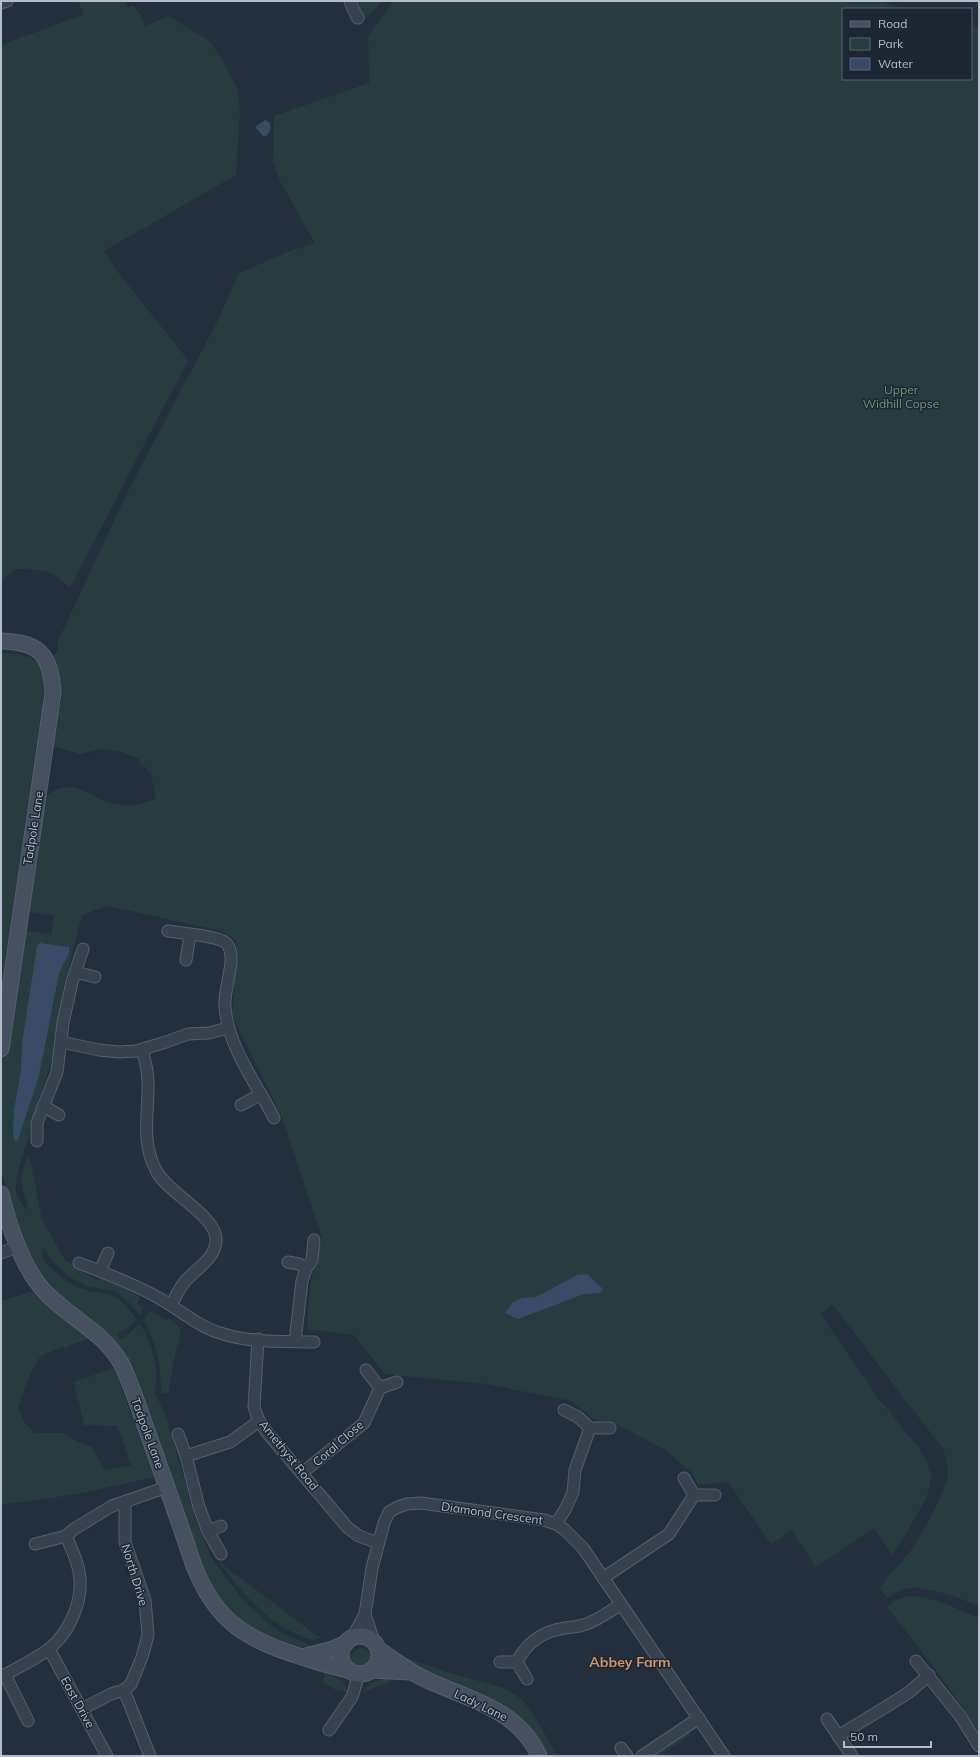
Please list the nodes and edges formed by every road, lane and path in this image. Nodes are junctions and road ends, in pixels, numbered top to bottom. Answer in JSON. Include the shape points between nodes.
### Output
{"nodes":[{"id":1,"x":7,"y":1,"type":"edge"},
{"id":2,"x":350,"y":1,"type":"edge"},
{"id":3,"x":1,"y":3,"type":"edge"},
{"id":4,"x":358,"y":18,"type":"dead end"},
{"id":5,"x":1,"y":641,"type":"edge"},
{"id":6,"x":168,"y":931,"type":"dead end"},
{"id":7,"x":190,"y":935,"type":"junction"},
{"id":8,"x":83,"y":948,"type":"dead end"},
{"id":9,"x":186,"y":960,"type":"dead end"},
{"id":10,"x":75,"y":972,"type":"junction"},
{"id":11,"x":95,"y":977,"type":"dead end"},
{"id":12,"x":228,"y":1028,"type":"junction"},
{"id":13,"x":61,"y":1042,"type":"junction"},
{"id":14,"x":1,"y":1049,"type":"edge"},
{"id":15,"x":142,"y":1050,"type":"junction"},
{"id":16,"x":261,"y":1094,"type":"junction"},
{"id":17,"x":241,"y":1105,"type":"dead end"},
{"id":18,"x":44,"y":1106,"type":"junction"},
{"id":19,"x":59,"y":1115,"type":"dead end"},
{"id":20,"x":274,"y":1118,"type":"dead end"},
{"id":21,"x":37,"y":1141,"type":"dead end"},
{"id":22,"x":1,"y":1194,"type":"edge"},
{"id":23,"x":314,"y":1240,"type":"dead end"},
{"id":24,"x":18,"y":1246,"type":"junction"},
{"id":25,"x":1,"y":1253,"type":"edge"},
{"id":26,"x":108,"y":1253,"type":"dead end"},
{"id":27,"x":288,"y":1262,"type":"dead end"},
{"id":28,"x":78,"y":1263,"type":"dead end"},
{"id":29,"x":306,"y":1269,"type":"junction"},
{"id":30,"x":100,"y":1271,"type":"junction"},
{"id":31,"x":171,"y":1305,"type":"junction"},
{"id":32,"x":258,"y":1339,"type":"junction"},
{"id":33,"x":295,"y":1341,"type":"junction"},
{"id":34,"x":314,"y":1342,"type":"dead end"},
{"id":35,"x":366,"y":1370,"type":"dead end"},
{"id":36,"x":397,"y":1382,"type":"dead end"},
{"id":37,"x":380,"y":1388,"type":"junction"},
{"id":38,"x":564,"y":1410,"type":"dead end"},
{"id":39,"x":260,"y":1421,"type":"junction"},
{"id":40,"x":590,"y":1428,"type":"junction"},
{"id":41,"x":610,"y":1428,"type":"dead end"},
{"id":42,"x":178,"y":1434,"type":"dead end"},
{"id":43,"x":186,"y":1456,"type":"junction"},
{"id":44,"x":302,"y":1473,"type":"junction"},
{"id":45,"x":684,"y":1478,"type":"dead end"},
{"id":46,"x":168,"y":1487,"type":"junction"},
{"id":47,"x":694,"y":1495,"type":"junction"},
{"id":48,"x":715,"y":1495,"type":"dead end"},
{"id":49,"x":126,"y":1502,"type":"junction"},
{"id":50,"x":556,"y":1524,"type":"junction"},
{"id":51,"x":221,"y":1526,"type":"dead end"},
{"id":52,"x":208,"y":1531,"type":"junction"},
{"id":53,"x":66,"y":1536,"type":"junction"},
{"id":54,"x":378,"y":1542,"type":"junction"},
{"id":55,"x":35,"y":1544,"type":"dead end"},
{"id":56,"x":221,"y":1554,"type":"dead end"},
{"id":57,"x":604,"y":1578,"type":"junction"},
{"id":58,"x":620,"y":1604,"type":"junction"},
{"id":59,"x":365,"y":1614,"type":"junction"},
{"id":60,"x":349,"y":1641,"type":"junction"},
{"id":61,"x":376,"y":1646,"type":"junction"},
{"id":62,"x":49,"y":1649,"type":"junction"},
{"id":63,"x":302,"y":1657,"type":"junction"},
{"id":64,"x":916,"y":1661,"type":"dead end"},
{"id":65,"x":500,"y":1662,"type":"dead end"},
{"id":66,"x":517,"y":1662,"type":"junction"},
{"id":67,"x":360,"y":1671,"type":"junction"},
{"id":68,"x":410,"y":1672,"type":"junction"},
{"id":69,"x":3,"y":1676,"type":"edge"},
{"id":70,"x":929,"y":1676,"type":"junction"},
{"id":71,"x":527,"y":1679,"type":"dead end"},
{"id":72,"x":124,"y":1690,"type":"junction"},
{"id":73,"x":82,"y":1708,"type":"junction"},
{"id":74,"x":699,"y":1718,"type":"junction"},
{"id":75,"x":827,"y":1719,"type":"dead end"},
{"id":76,"x":28,"y":1721,"type":"dead end"},
{"id":77,"x":329,"y":1730,"type":"dead end"},
{"id":78,"x":838,"y":1736,"type":"junction"},
{"id":79,"x":979,"y":1746,"type":"edge"},
{"id":80,"x":107,"y":1756,"type":"edge"},
{"id":81,"x":150,"y":1756,"type":"edge"},
{"id":82,"x":539,"y":1756,"type":"edge"},
{"id":83,"x":642,"y":1756,"type":"edge"},
{"id":84,"x":724,"y":1756,"type":"edge"},
{"id":85,"x":852,"y":1756,"type":"edge"}],
"edges":[{"from":1,"to":3,"type":"street"},
{"from":2,"to":4,"type":"street"},
{"from":5,"to":14,"type":"street","name":"Tadpole Lane","via":[[28,644],[40,651],[48,662],[53,693]]},
{"from":6,"to":7,"type":"street"},
{"from":7,"to":9,"type":"street"},
{"from":7,"to":12,"type":"street","via":[[220,940],[231,950],[232,961],[224,1004]]},
{"from":8,"to":10,"type":"street"},
{"from":10,"to":11,"type":"street"},
{"from":10,"to":13,"type":"street"},
{"from":12,"to":15,"type":"street","via":[[209,1033],[188,1034]]},
{"from":12,"to":16,"type":"street"},
{"from":13,"to":15,"type":"street","via":[[111,1052]]},
{"from":13,"to":18,"type":"street","via":[[57,1072]]},
{"from":15,"to":31,"type":"street","via":[[148,1080],[146,1143],[152,1162],[164,1182],[210,1222],[216,1238],[216,1245],[209,1258],[183,1284]]},
{"from":16,"to":17,"type":"street"},
{"from":16,"to":20,"type":"street"},
{"from":18,"to":19,"type":"street"},
{"from":18,"to":21,"type":"street","via":[[37,1123]]},
{"from":22,"to":24,"type":"street","name":"Tadpole Lane"},
{"from":23,"to":29,"type":"street","via":[[312,1260]]},
{"from":24,"to":25,"type":"street"},
{"from":24,"to":46,"type":"street","name":"Tadpole Lane","via":[[38,1284],[48,1296],[103,1340],[120,1363]]},
{"from":26,"to":30,"type":"street"},
{"from":27,"to":29,"type":"street","via":[[300,1264]]},
{"from":28,"to":30,"type":"street"},
{"from":29,"to":33,"type":"street","via":[[302,1281]]},
{"from":30,"to":31,"type":"street"},
{"from":31,"to":32,"type":"street","via":[[222,1334]]},
{"from":32,"to":33,"type":"street"},
{"from":32,"to":39,"type":"street","name":"Amethyst Road","via":[[254,1407]]},
{"from":33,"to":34,"type":"street"},
{"from":35,"to":37,"type":"street"},
{"from":36,"to":37,"type":"street"},
{"from":37,"to":44,"type":"street","name":"Coral Close","via":[[364,1423]]},
{"from":38,"to":40,"type":"street","via":[[578,1417]]},
{"from":39,"to":43,"type":"street","via":[[230,1442]]},
{"from":39,"to":44,"type":"street","name":"Amethyst Road"},
{"from":40,"to":41,"type":"street"},
{"from":40,"to":50,"type":"street","via":[[576,1470],[573,1492]]},
{"from":42,"to":43,"type":"street"},
{"from":43,"to":52,"type":"street"},
{"from":44,"to":54,"type":"street","name":"Amethyst Road","via":[[348,1528],[359,1536]]},
{"from":45,"to":47,"type":"street"},
{"from":46,"to":49,"type":"street"},
{"from":46,"to":63,"type":"street","name":"Tadpole Lane","via":[[197,1572],[213,1602],[236,1627],[250,1637]]},
{"from":47,"to":48,"type":"street"},
{"from":47,"to":57,"type":"street","via":[[669,1534]]},
{"from":49,"to":53,"type":"street","via":[[105,1509]]},
{"from":49,"to":72,"type":"street","name":"North Drive","via":[[125,1542],[145,1600],[148,1635],[135,1676]]},
{"from":50,"to":54,"type":"street","name":"Diamond Crescent","via":[[428,1504],[407,1504],[389,1512]]},
{"from":50,"to":57,"type":"street","name":"Diamond Crescent","via":[[575,1539]]},
{"from":51,"to":52,"type":"street"},
{"from":52,"to":56,"type":"street"},
{"from":53,"to":55,"type":"street"},
{"from":53,"to":62,"type":"street","via":[[78,1566],[80,1592],[68,1627],[63,1636]]},
{"from":54,"to":59,"type":"street","name":"Diamond Crescent"},
{"from":57,"to":58,"type":"street","name":"Diamond Crescent"},
{"from":58,"to":66,"type":"street","via":[[590,1623],[542,1635],[528,1645]]},
{"from":58,"to":74,"type":"street","name":"Diamond Crescent"},
{"from":59,"to":60,"type":"street","name":"Diamond Crescent"},
{"from":59,"to":61,"type":"street","name":"Diamond Crescent"},
{"from":60,"to":61,"type":"street","via":[[364,1637]]},
{"from":60,"to":63,"type":"street","via":[[333,1649]]},
{"from":60,"to":67,"type":"street","via":[[343,1648],[343,1662]]},
{"from":61,"to":67,"type":"street","via":[[377,1663]]},
{"from":61,"to":68,"type":"street","name":"Lady Lane"},
{"from":62,"to":69,"type":"street"},
{"from":62,"to":73,"type":"street","name":"East Drive"},
{"from":63,"to":67,"type":"street","name":"Tadpole Lane","via":[[326,1665]]},
{"from":64,"to":70,"type":"street"},
{"from":65,"to":66,"type":"street"},
{"from":66,"to":71,"type":"street"},
{"from":67,"to":68,"type":"street","name":"Lady Lane"},
{"from":67,"to":77,"type":"street","via":[[352,1697]]},
{"from":68,"to":82,"type":"street","name":"Lady Lane","via":[[504,1714],[524,1732]]},
{"from":69,"to":76,"type":"street"},
{"from":70,"to":78,"type":"street"},
{"from":70,"to":79,"type":"street","via":[[961,1716]]},
{"from":72,"to":73,"type":"street"},
{"from":72,"to":81,"type":"street"},
{"from":73,"to":80,"type":"street","name":"East Drive"},
{"from":74,"to":83,"type":"street"},
{"from":74,"to":84,"type":"street","name":"Diamond Crescent"},
{"from":75,"to":78,"type":"street"},
{"from":78,"to":85,"type":"street"}]}
